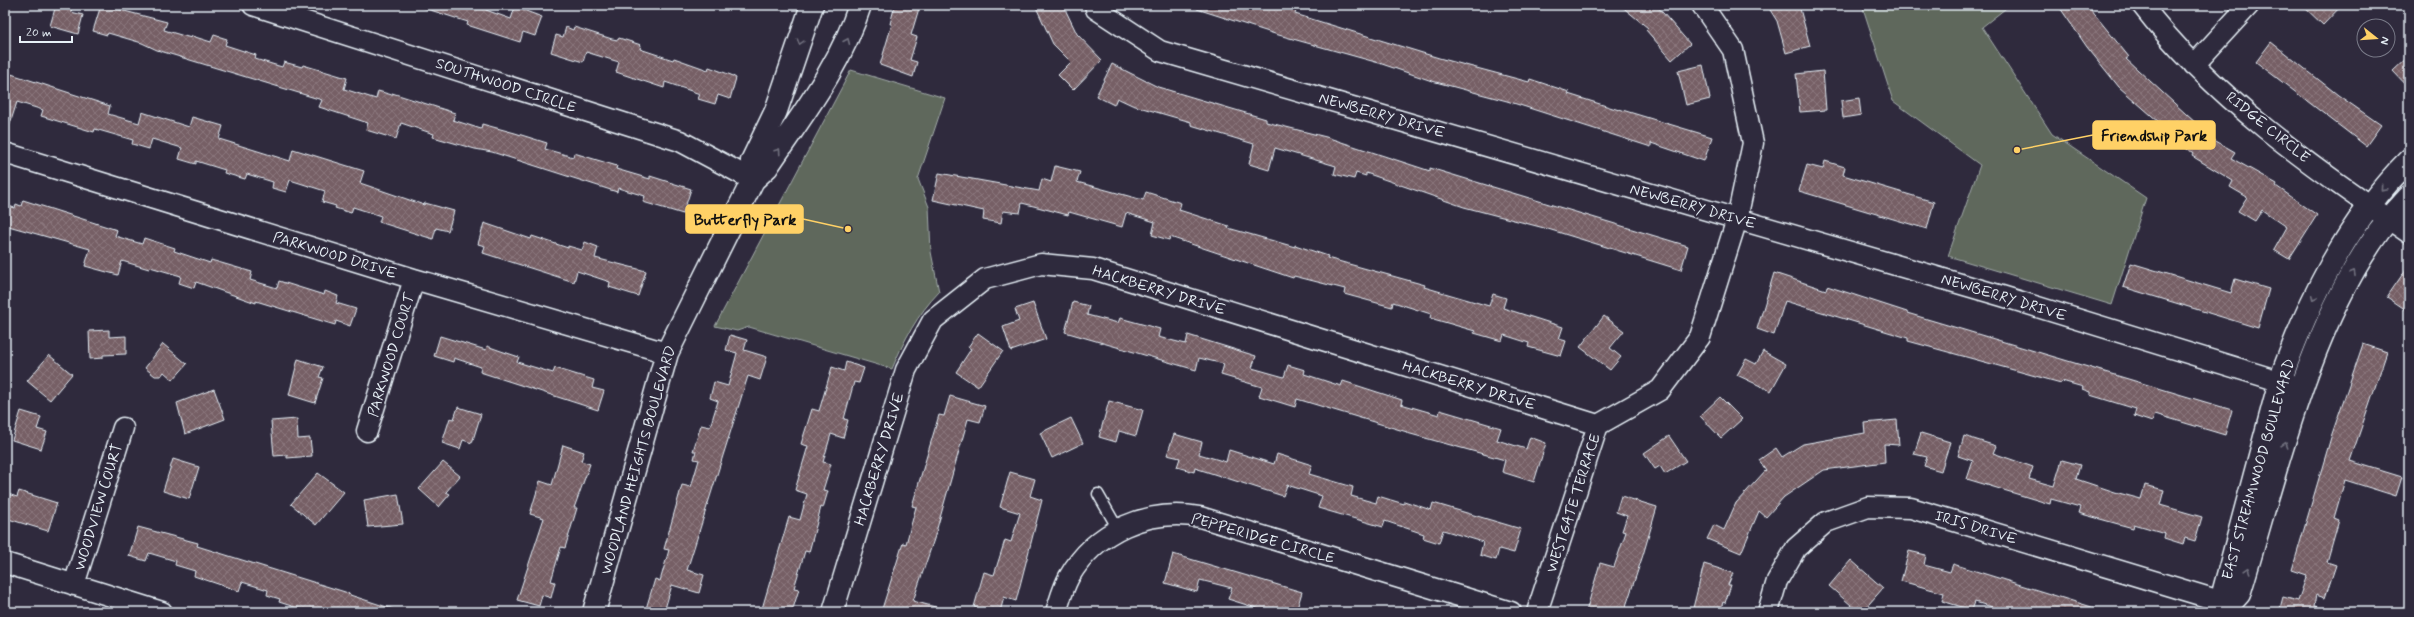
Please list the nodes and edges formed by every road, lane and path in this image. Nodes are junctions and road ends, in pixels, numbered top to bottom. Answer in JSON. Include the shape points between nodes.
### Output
{"nodes":[{"id":1,"x":253,"y":5,"type":"edge"},
{"id":2,"x":812,"y":5,"type":"edge"},
{"id":3,"x":860,"y":5,"type":"edge"},
{"id":4,"x":1096,"y":5,"type":"edge"},
{"id":5,"x":1702,"y":5,"type":"edge"},
{"id":6,"x":2142,"y":5,"type":"edge"},
{"id":7,"x":2250,"y":5,"type":"edge"},
{"id":8,"x":2194,"y":65,"type":"junction"},
{"id":9,"x":5,"y":153,"type":"edge"},
{"id":10,"x":2409,"y":160,"type":"edge"},
{"id":11,"x":753,"y":180,"type":"junction"},
{"id":12,"x":2409,"y":197,"type":"edge"},
{"id":13,"x":2369,"y":204,"type":"junction"},
{"id":14,"x":1737,"y":218,"type":"junction"},
{"id":15,"x":2389,"y":219,"type":"junction"},
{"id":16,"x":2409,"y":232,"type":"edge"},
{"id":17,"x":414,"y":279,"type":"junction"},
{"id":18,"x":667,"y":353,"type":"junction"},
{"id":19,"x":2280,"y":381,"type":"junction"},
{"id":20,"x":2302,"y":388,"type":"junction"},
{"id":21,"x":1598,"y":425,"type":"junction"},
{"id":22,"x":122,"y":428,"type":"dead end"},
{"id":23,"x":368,"y":431,"type":"dead end"},
{"id":24,"x":1098,"y":494,"type":"dead end"},
{"id":25,"x":1118,"y":529,"type":"junction"},
{"id":26,"x":5,"y":563,"type":"edge"},
{"id":27,"x":74,"y":585,"type":"junction"},
{"id":28,"x":2229,"y":608,"type":"edge"},
{"id":29,"x":162,"y":612,"type":"edge"},
{"id":30,"x":594,"y":612,"type":"edge"},
{"id":31,"x":833,"y":612,"type":"edge"},
{"id":32,"x":1056,"y":612,"type":"edge"},
{"id":33,"x":1511,"y":612,"type":"edge"},
{"id":34,"x":1537,"y":612,"type":"edge"},
{"id":35,"x":1768,"y":612,"type":"edge"}],
"edges":[{"from":1,"to":11,"type":"street","name":"SOUTHWOOD CIRCLE","via":[[680,141]]},
{"from":2,"to":11,"type":"street","name":"WOODLAND HEIGHTS BOULEVARD","one_way":true,"via":[[776,111],[752,161]]},
{"from":11,"to":3,"type":"street","name":"WOODLAND HEIGHTS BOULEVARD","one_way":true,"via":[[767,167],[835,64],[846,44]]},
{"from":4,"to":14,"type":"street","name":"NEWBERRY DRIVE","via":[[1096,9],[1160,51]]},
{"from":5,"to":14,"type":"street","name":"WESTGATE TERRACE","via":[[1733,50],[1753,143]]},
{"from":6,"to":8,"type":"street","name":"RIDGE CIRCLE","via":[[2160,29]]},
{"from":7,"to":8,"type":"street"},
{"from":8,"to":13,"type":"street","name":"RIDGE CIRCLE","via":[[2276,137]]},
{"from":9,"to":17,"type":"street","name":"PARKWOOD DRIVE"},
{"from":10,"to":13,"type":"street","name":"EAST STREAMWOOD BOULEVARD","one_way":true},
{"from":11,"to":18,"type":"street","name":"WOODLAND HEIGHTS BOULEVARD"},
{"from":12,"to":15,"type":"street","name":"EAST STREAMWOOD BOULEVARD"},
{"from":13,"to":15,"type":"street","name":"RIDGE CIRCLE"},
{"from":13,"to":19,"type":"street","name":"EAST STREAMWOOD BOULEVARD","one_way":true,"via":[[2326,274],[2301,327]]},
{"from":14,"to":19,"type":"street","name":"NEWBERRY DRIVE"},
{"from":14,"to":21,"type":"street","name":"WESTGATE TERRACE","via":[[1700,337],[1660,390]]},
{"from":15,"to":16,"type":"street","name":"RIDGE CIRCLE"},
{"from":20,"to":15,"type":"street","name":"EAST STREAMWOOD BOULEVARD","one_way":true,"via":[[2347,283]]},
{"from":17,"to":18,"type":"street","name":"PARKWOOD DRIVE"},
{"from":17,"to":23,"type":"street","name":"PARKWOOD COURT"},
{"from":18,"to":30,"type":"street","name":"WOODLAND HEIGHTS BOULEVARD"},
{"from":19,"to":20,"type":"street","name":"NEWBERRY DRIVE"},
{"from":19,"to":28,"type":"street","name":"EAST STREAMWOOD BOULEVARD","via":[[2224,590]]},
{"from":28,"to":20,"type":"street","name":"EAST STREAMWOOD BOULEVARD","one_way":true,"via":[[2240,594]]},
{"from":21,"to":31,"type":"street","name":"HACKBERRY DRIVE","via":[[1093,269],[1041,264],[985,279],[933,320],[906,370]]},
{"from":21,"to":34,"type":"street","name":"WESTGATE TERRACE"},
{"from":22,"to":27,"type":"street","name":"WOODVIEW COURT"},
{"from":24,"to":25,"type":"lane"},
{"from":25,"to":32,"type":"street","name":"PEPPERIDGE CIRCLE","via":[[1101,540],[1082,559],[1069,577]]},
{"from":25,"to":33,"type":"street","name":"PEPPERIDGE CIRCLE","via":[[1134,521],[1158,516],[1200,518]]},
{"from":26,"to":27,"type":"street"},
{"from":27,"to":29,"type":"street"},
{"from":28,"to":35,"type":"street","name":"IRIS DRIVE","via":[[1911,508],[1868,507],[1826,522],[1796,548],[1777,581]]}]}
